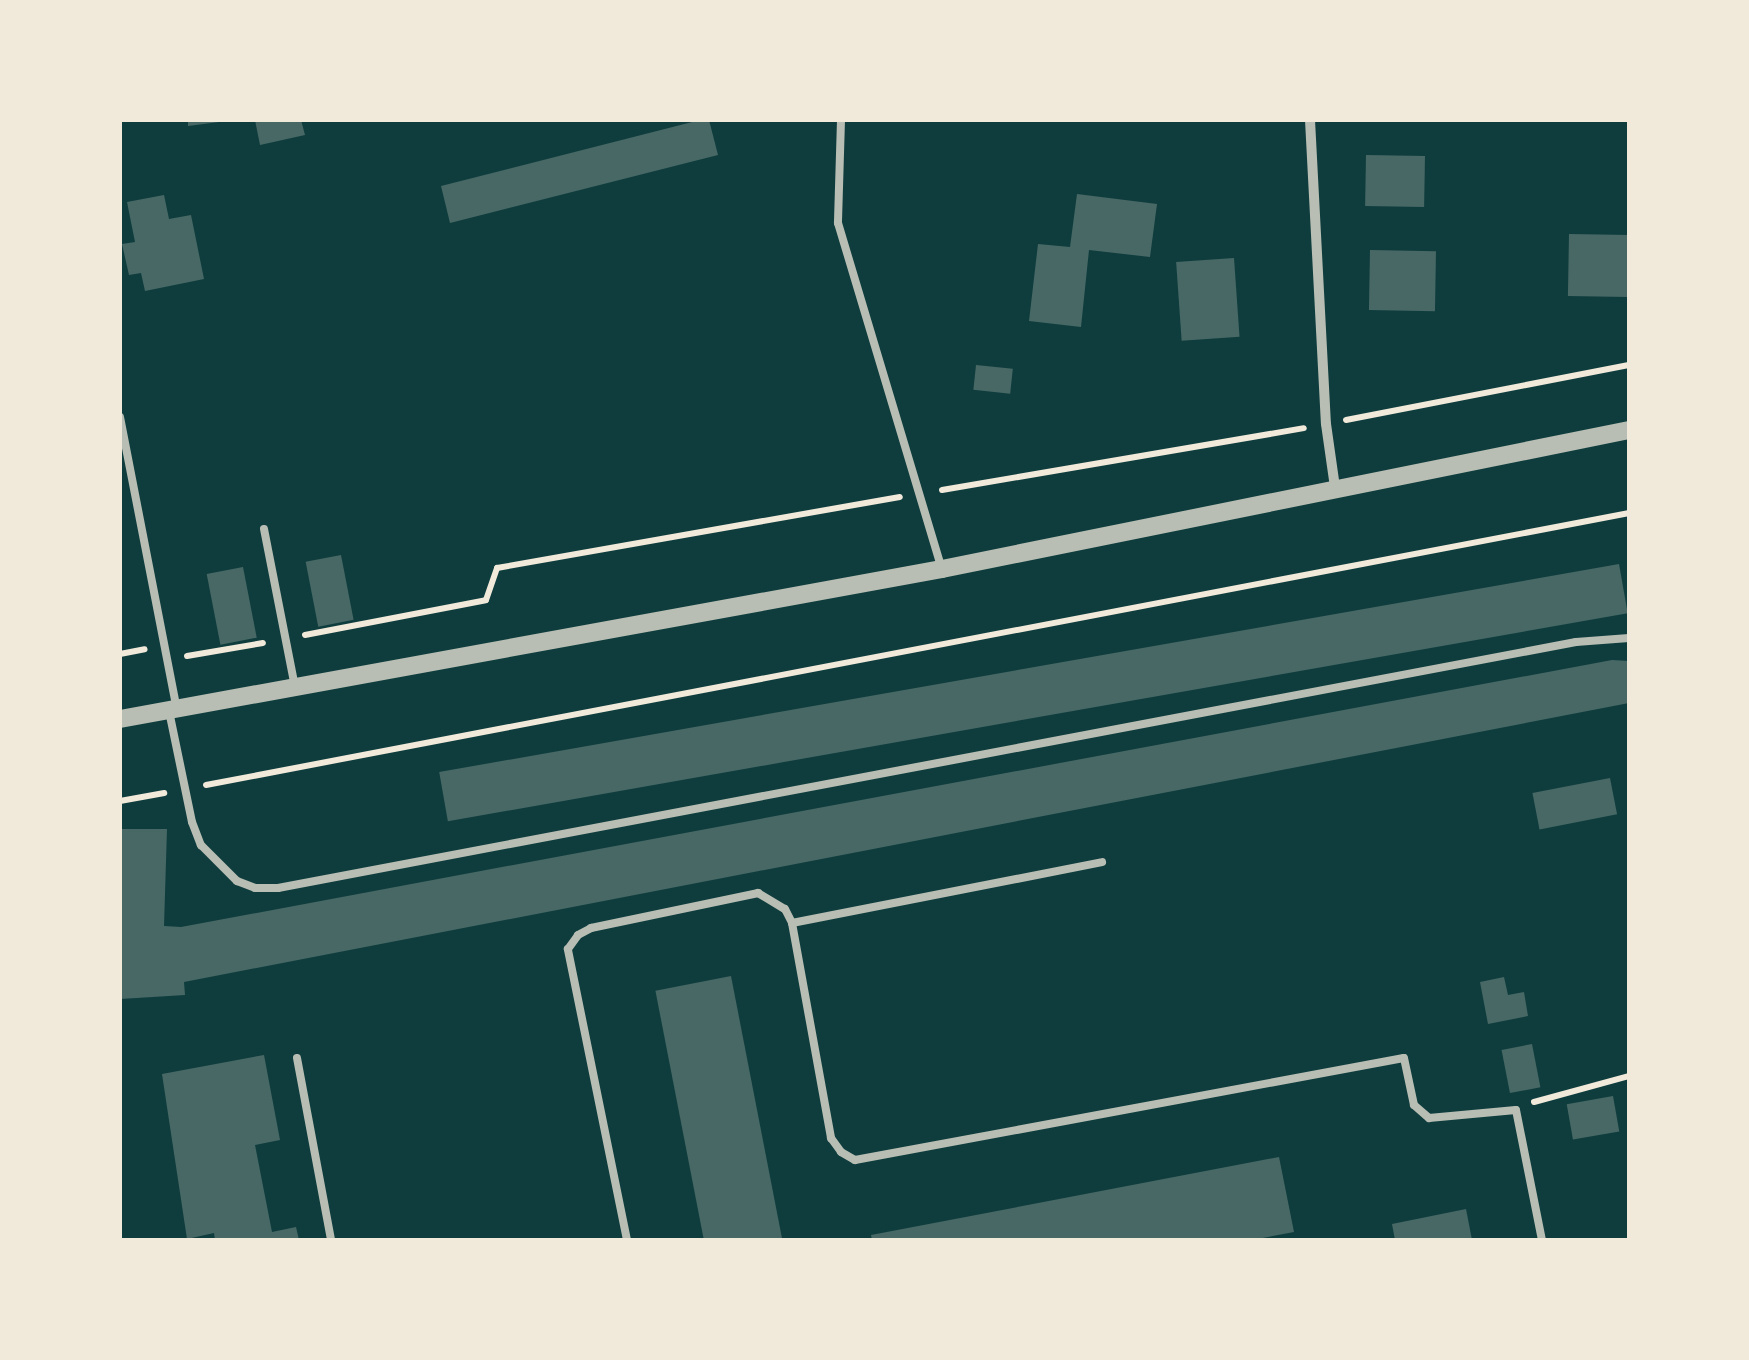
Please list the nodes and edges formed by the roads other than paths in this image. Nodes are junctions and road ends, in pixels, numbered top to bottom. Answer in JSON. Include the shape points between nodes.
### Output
{"nodes":[{"id":1,"x":841,"y":120,"type":"edge"},
{"id":2,"x":1310,"y":120,"type":"edge"},
{"id":3,"x":120,"y":417,"type":"edge"},
{"id":4,"x":1629,"y":430,"type":"edge"},
{"id":5,"x":1335,"y":486,"type":"junction"},
{"id":6,"x":264,"y":529,"type":"dead end"},
{"id":7,"x":942,"y":569,"type":"junction"},
{"id":8,"x":1629,"y":638,"type":"edge"},
{"id":9,"x":295,"y":688,"type":"junction"},
{"id":10,"x":173,"y":710,"type":"junction"},
{"id":11,"x":120,"y":719,"type":"edge"},
{"id":12,"x":1102,"y":862,"type":"dead end"},
{"id":13,"x":792,"y":923,"type":"junction"},
{"id":14,"x":297,"y":1058,"type":"dead end"},
{"id":15,"x":331,"y":1240,"type":"edge"},
{"id":16,"x":627,"y":1240,"type":"edge"},
{"id":17,"x":1542,"y":1240,"type":"edge"}],
"edges":[{"from":1,"to":7,"type":"lane","via":[[838,223]]},
{"from":2,"to":5,"type":"street"},
{"from":3,"to":10,"type":"lane"},
{"from":4,"to":5,"type":"street"},
{"from":5,"to":7,"type":"street"},
{"from":6,"to":9,"type":"lane"},
{"from":7,"to":9,"type":"street"},
{"from":8,"to":10,"type":"lane","via":[[1556,646],[278,888],[255,888],[218,866],[202,845]]},
{"from":9,"to":10,"type":"street"},
{"from":10,"to":11,"type":"street"},
{"from":12,"to":13,"type":"lane"},
{"from":13,"to":16,"type":"lane","via":[[785,908],[758,893],[591,928],[568,950]]},
{"from":13,"to":17,"type":"lane","via":[[831,1138],[855,1160],[1404,1058],[1414,1105],[1429,1118],[1516,1110]]},
{"from":14,"to":15,"type":"lane"}]}
